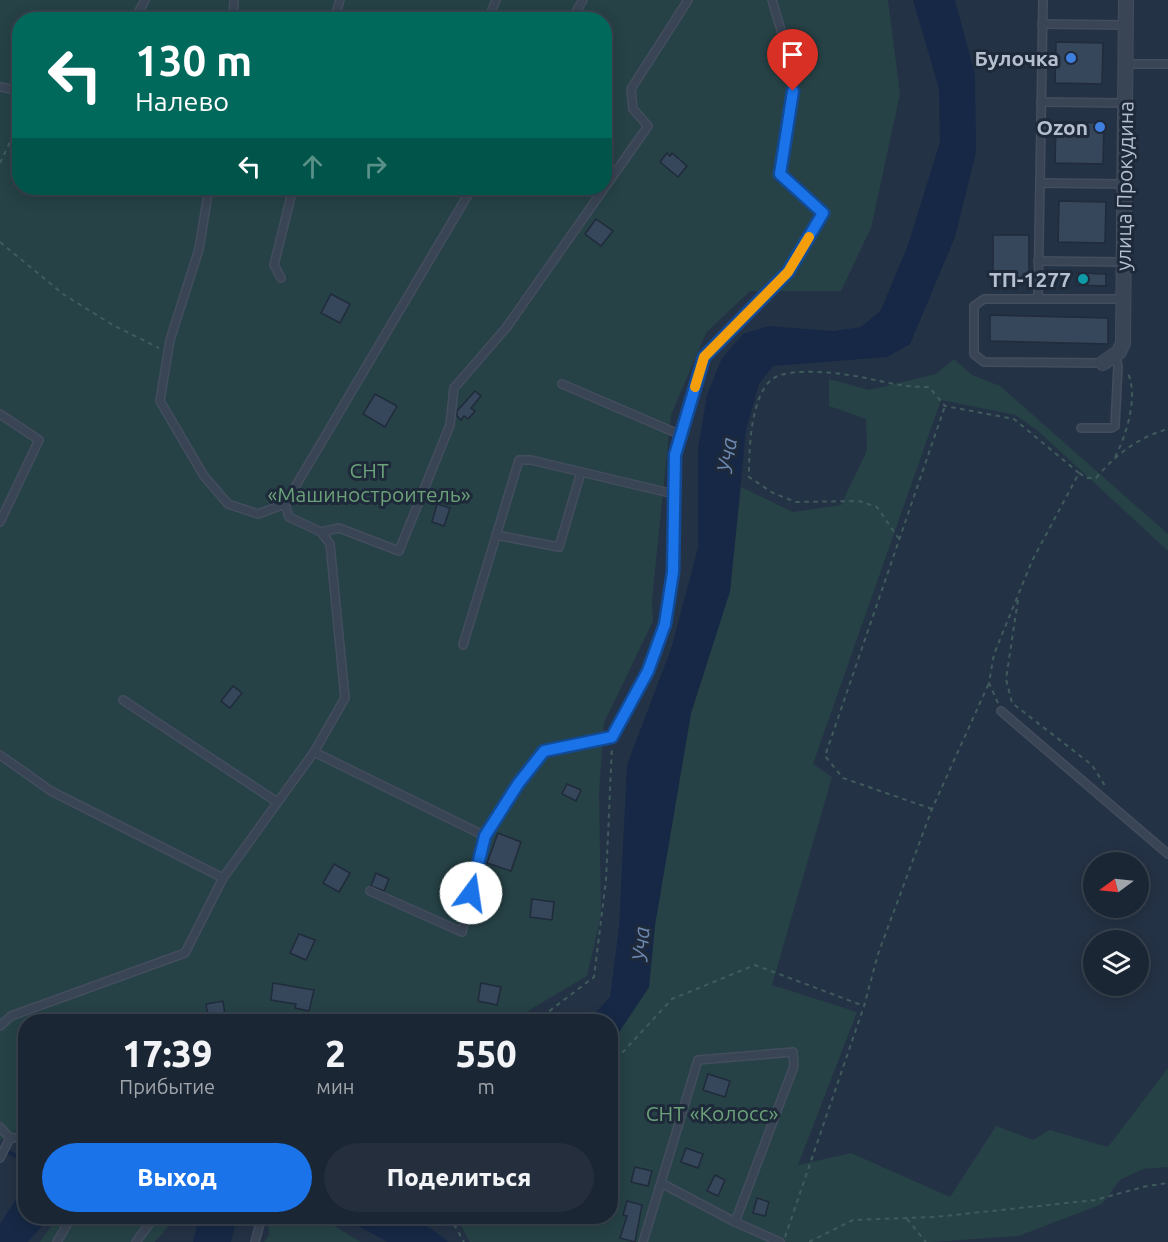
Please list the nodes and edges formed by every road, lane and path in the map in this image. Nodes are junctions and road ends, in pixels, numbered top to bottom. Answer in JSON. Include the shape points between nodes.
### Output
{"nodes":[{"id":1,"x":688,"y":0,"type":"edge"},
{"id":2,"x":772,"y":0,"type":"edge"},
{"id":3,"x":1042,"y":0,"type":"edge"},
{"id":4,"x":1126,"y":0,"type":"edge"},
{"id":5,"x":1042,"y":24,"type":"junction"},
{"id":6,"x":1126,"y":26,"type":"junction"},
{"id":7,"x":1125,"y":64,"type":"junction"},
{"id":8,"x":1168,"y":64,"type":"edge"},
{"id":9,"x":1041,"y":102,"type":"junction"},
{"id":10,"x":1125,"y":103,"type":"junction"},
{"id":11,"x":12,"y":138,"type":"edge"},
{"id":12,"x":0,"y":163,"type":"edge"},
{"id":13,"x":612,"y":177,"type":"edge"},
{"id":14,"x":1040,"y":183,"type":"junction"},
{"id":15,"x":1124,"y":184,"type":"junction"},
{"id":16,"x":208,"y":195,"type":"edge"},
{"id":17,"x":291,"y":195,"type":"edge"},
{"id":18,"x":468,"y":195,"type":"edge"},
{"id":19,"x":599,"y":195,"type":"edge"},
{"id":20,"x":0,"y":242,"type":"edge"},
{"id":21,"x":1038,"y":261,"type":"junction"},
{"id":22,"x":1124,"y":262,"type":"junction"},
{"id":23,"x":281,"y":278,"type":"dead end"},
{"id":24,"x":1038,"y":299,"type":"junction"},
{"id":25,"x":1123,"y":299,"type":"junction"},
{"id":26,"x":168,"y":353,"type":"junction"},
{"id":27,"x":1109,"y":359,"type":"junction"},
{"id":28,"x":562,"y":384,"type":"dead end"},
{"id":29,"x":945,"y":406,"type":"junction"},
{"id":30,"x":0,"y":414,"type":"edge"},
{"id":31,"x":1080,"y":428,"type":"dead end"},
{"id":32,"x":1168,"y":429,"type":"edge"},
{"id":33,"x":681,"y":435,"type":"junction"},
{"id":34,"x":581,"y":472,"type":"junction"},
{"id":35,"x":1079,"y":473,"type":"junction"},
{"id":36,"x":674,"y":494,"type":"junction"},
{"id":37,"x":285,"y":504,"type":"junction"},
{"id":38,"x":0,"y":522,"type":"edge"},
{"id":39,"x":321,"y":531,"type":"junction"},
{"id":40,"x":496,"y":535,"type":"junction"},
{"id":41,"x":899,"y":539,"type":"junction"},
{"id":42,"x":1020,"y":591,"type":"junction"},
{"id":43,"x":463,"y":645,"type":"dead end"},
{"id":44,"x":989,"y":682,"type":"junction"},
{"id":45,"x":123,"y":700,"type":"dead end"},
{"id":46,"x":1001,"y":711,"type":"joint"},
{"id":47,"x":612,"y":737,"type":"junction"},
{"id":48,"x":314,"y":752,"type":"junction"},
{"id":49,"x":0,"y":755,"type":"edge"},
{"id":50,"x":1108,"y":790,"type":"dead end"},
{"id":51,"x":278,"y":802,"type":"junction"},
{"id":52,"x":932,"y":809,"type":"junction"},
{"id":53,"x":485,"y":836,"type":"junction"},
{"id":54,"x":1168,"y":854,"type":"edge"},
{"id":55,"x":223,"y":878,"type":"junction"},
{"id":56,"x":370,"y":891,"type":"dead end"},
{"id":57,"x":864,"y":1006,"type":"junction"},
{"id":58,"x":545,"y":1014,"type":"edge"},
{"id":59,"x":0,"y":1026,"type":"edge"},
{"id":60,"x":618,"y":1057,"type":"edge"},
{"id":61,"x":0,"y":1127,"type":"edge"},
{"id":62,"x":10,"y":1138,"type":"junction"},
{"id":63,"x":18,"y":1138,"type":"edge"},
{"id":64,"x":3,"y":1153,"type":"edge"},
{"id":65,"x":661,"y":1183,"type":"junction"},
{"id":66,"x":1168,"y":1183,"type":"edge"},
{"id":67,"x":907,"y":1218,"type":"junction"},
{"id":68,"x":735,"y":1222,"type":"junction"},
{"id":69,"x":67,"y":1224,"type":"edge"},
{"id":70,"x":149,"y":1224,"type":"edge"},
{"id":71,"x":260,"y":1224,"type":"edge"},
{"id":72,"x":450,"y":1224,"type":"edge"},
{"id":73,"x":57,"y":1242,"type":"edge"},
{"id":74,"x":136,"y":1242,"type":"edge"},
{"id":75,"x":255,"y":1242,"type":"edge"},
{"id":76,"x":464,"y":1242,"type":"edge"},
{"id":77,"x":643,"y":1242,"type":"edge"},
{"id":78,"x":781,"y":1242,"type":"edge"},
{"id":79,"x":808,"y":1242,"type":"edge"},
{"id":80,"x":926,"y":1242,"type":"edge"}],
"edges":[{"from":1,"to":13,"type":"lane","via":[[631,89],[633,109],[648,126]]},
{"from":2,"to":33,"type":"lane","via":[[793,91],[780,174],[823,213],[788,272],[704,357]]},
{"from":3,"to":5,"type":"lane"},
{"from":4,"to":6,"type":"street","name":"улица Прокудина"},
{"from":5,"to":6,"type":"lane"},
{"from":5,"to":9,"type":"lane"},
{"from":6,"to":7,"type":"street","name":"улица Прокудина"},
{"from":7,"to":8,"type":"lane"},
{"from":7,"to":10,"type":"street","name":"улица Прокудина"},
{"from":9,"to":10,"type":"lane"},
{"from":9,"to":14,"type":"lane"},
{"from":10,"to":15,"type":"street","name":"улица Прокудина"},
{"from":11,"to":12,"type":"path"},
{"from":14,"to":15,"type":"lane"},
{"from":14,"to":21,"type":"lane"},
{"from":15,"to":22,"type":"street","name":"улица Прокудина"},
{"from":16,"to":26,"type":"lane","via":[[199,249]]},
{"from":17,"to":23,"type":"lane","via":[[274,265]]},
{"from":18,"to":37,"type":"lane"},
{"from":19,"to":39,"type":"lane","via":[[506,328],[454,388],[450,425],[399,551],[339,528]]},
{"from":20,"to":26,"type":"path","via":[[63,294]]},
{"from":21,"to":22,"type":"lane"},
{"from":21,"to":24,"type":"lane"},
{"from":22,"to":25,"type":"street","name":"улица Прокудина"},
{"from":24,"to":25,"type":"lane"},
{"from":24,"to":27,"type":"lane","via":[[984,299],[974,306],[974,354],[978,360]]},
{"from":25,"to":27,"type":"street","name":"улица Прокудина","via":[[1123,343]]},
{"from":26,"to":37,"type":"lane","via":[[160,401],[204,476],[228,504],[258,514]]},
{"from":27,"to":31,"type":"lane","via":[[1118,366],[1115,426]]},
{"from":28,"to":33,"type":"lane"},
{"from":29,"to":35,"type":"path","via":[[1014,419]]},
{"from":29,"to":41,"type":"path"},
{"from":29,"to":41,"type":"path","via":[[929,387],[900,387],[836,373],[801,372],[772,379],[759,402],[749,451],[749,477],[796,502],[859,501],[877,507]]},
{"from":30,"to":38,"type":"lane","via":[[39,440]]},
{"from":32,"to":35,"type":"path","via":[[1146,435],[1096,478]]},
{"from":33,"to":36,"type":"lane","via":[[675,455]]},
{"from":34,"to":36,"type":"lane"},
{"from":34,"to":40,"type":"lane","via":[[519,460]]},
{"from":34,"to":40,"type":"lane","via":[[559,547]]},
{"from":35,"to":42,"type":"path"},
{"from":36,"to":47,"type":"lane","via":[[673,572],[665,624],[648,671]]},
{"from":37,"to":39,"type":"lane","via":[[289,518]]},
{"from":39,"to":48,"type":"lane","via":[[330,544],[345,698]]},
{"from":40,"to":43,"type":"lane"},
{"from":41,"to":52,"type":"path","via":[[825,756],[843,778]]},
{"from":42,"to":44,"type":"path","via":[[994,654]]},
{"from":42,"to":50,"type":"path","via":[[1009,649],[1008,694],[1012,703],[1092,765]]},
{"from":44,"to":46,"type":"path"},
{"from":44,"to":52,"type":"path"},
{"from":45,"to":51,"type":"lane"},
{"from":46,"to":54,"type":"lane"},
{"from":47,"to":53,"type":"lane","via":[[544,751]]},
{"from":47,"to":58,"type":"path","via":[[606,880],[594,976]]},
{"from":48,"to":51,"type":"lane"},
{"from":48,"to":53,"type":"lane"},
{"from":49,"to":55,"type":"lane","via":[[51,791]]},
{"from":51,"to":55,"type":"lane"},
{"from":52,"to":57,"type":"path","via":[[878,954]]},
{"from":53,"to":56,"type":"lane","via":[[462,932]]},
{"from":55,"to":59,"type":"lane","via":[[185,953],[11,1016]]},
{"from":57,"to":60,"type":"path","via":[[755,965],[672,999]]},
{"from":57,"to":78,"type":"path"},
{"from":61,"to":62,"type":"lane"},
{"from":62,"to":63,"type":"lane"},
{"from":62,"to":64,"type":"lane"},
{"from":65,"to":68,"type":"lane"},
{"from":65,"to":68,"type":"lane","via":[[698,1060],[794,1052],[794,1066]]},
{"from":65,"to":77,"type":"lane"},
{"from":66,"to":67,"type":"path","via":[[1095,1200]]},
{"from":67,"to":79,"type":"path","via":[[853,1220]]},
{"from":67,"to":80,"type":"path"},
{"from":68,"to":78,"type":"lane"},
{"from":69,"to":73,"type":"lane"},
{"from":70,"to":74,"type":"lane"},
{"from":71,"to":75,"type":"lane"},
{"from":72,"to":76,"type":"path"}]}
